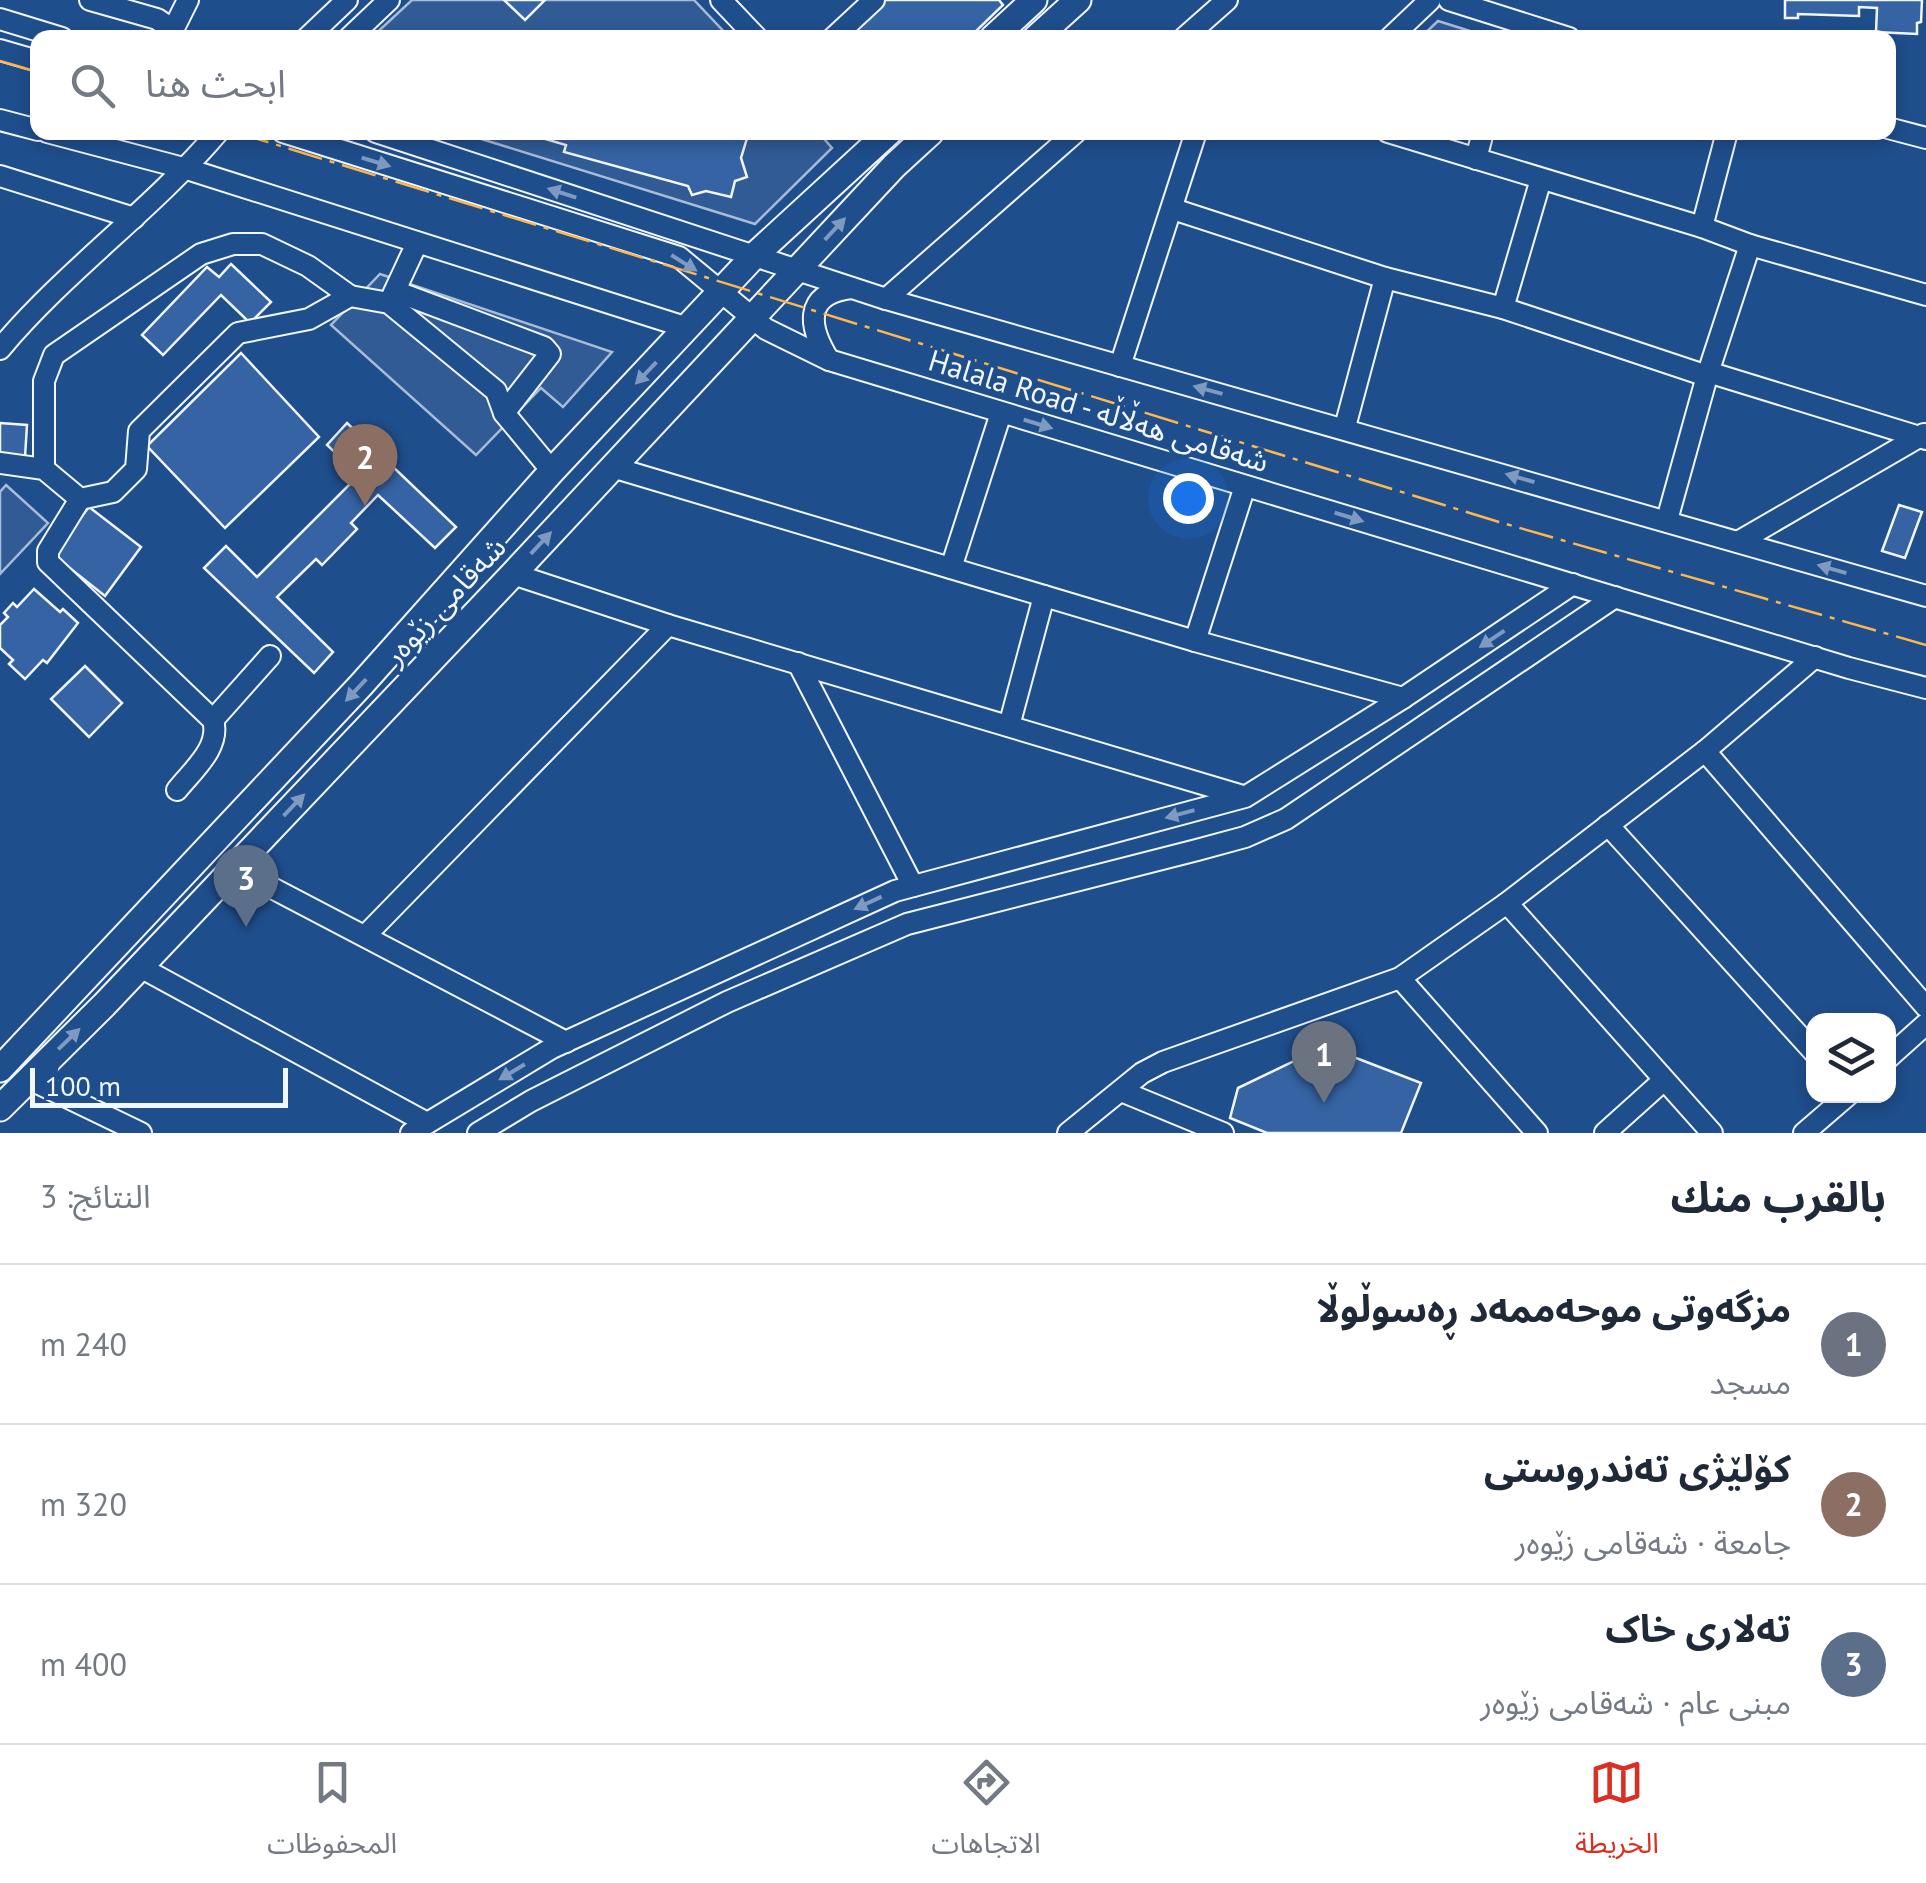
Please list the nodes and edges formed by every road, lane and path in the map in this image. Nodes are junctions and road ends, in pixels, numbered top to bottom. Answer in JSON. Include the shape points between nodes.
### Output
{"nodes":[{"id":1,"x":90,"y":0,"type":"edge"},
{"id":2,"x":188,"y":0,"type":"edge"},
{"id":3,"x":389,"y":0,"type":"edge"},
{"id":4,"x":722,"y":0,"type":"edge"},
{"id":5,"x":874,"y":0,"type":"edge"},
{"id":6,"x":1078,"y":0,"type":"edge"},
{"id":7,"x":1227,"y":0,"type":"edge"},
{"id":8,"x":1430,"y":0,"type":"edge"},
{"id":9,"x":1449,"y":0,"type":"edge"},
{"id":10,"x":334,"y":3,"type":"edge"},
{"id":11,"x":1025,"y":3,"type":"edge"},
{"id":12,"x":0,"y":19,"type":"edge"},
{"id":13,"x":36,"y":30,"type":"edge"},
{"id":14,"x":169,"y":30,"type":"edge"},
{"id":15,"x":175,"y":30,"type":"edge"},
{"id":16,"x":313,"y":30,"type":"edge"},
{"id":17,"x":358,"y":30,"type":"edge"},
{"id":18,"x":750,"y":30,"type":"edge"},
{"id":19,"x":842,"y":30,"type":"edge"},
{"id":20,"x":1000,"y":30,"type":"edge"},
{"id":21,"x":1045,"y":30,"type":"edge"},
{"id":22,"x":1193,"y":30,"type":"edge"},
{"id":23,"x":1398,"y":30,"type":"edge"},
{"id":24,"x":1514,"y":30,"type":"edge"},
{"id":25,"x":0,"y":50,"type":"edge"},
{"id":26,"x":30,"y":59,"type":"edge"},
{"id":27,"x":0,"y":120,"type":"edge"},
{"id":28,"x":30,"y":128,"type":"edge"},
{"id":29,"x":1896,"y":130,"type":"edge"},
{"id":30,"x":1926,"y":138,"type":"edge"},
{"id":31,"x":77,"y":140,"type":"edge"},
{"id":32,"x":211,"y":140,"type":"edge"},
{"id":33,"x":307,"y":140,"type":"edge"},
{"id":34,"x":401,"y":140,"type":"edge"},
{"id":35,"x":872,"y":140,"type":"edge"},
{"id":36,"x":922,"y":140,"type":"edge"},
{"id":37,"x":1067,"y":140,"type":"edge"},
{"id":38,"x":1194,"y":140,"type":"edge"},
{"id":39,"x":1414,"y":140,"type":"edge"},
{"id":40,"x":1482,"y":140,"type":"edge"},
{"id":41,"x":1725,"y":140,"type":"edge"},
{"id":42,"x":1476,"y":159,"type":"junction"},
{"id":43,"x":187,"y":169,"type":"junction"},
{"id":44,"x":0,"y":176,"type":"edge"},
{"id":45,"x":1541,"y":178,"type":"junction"},
{"id":46,"x":1173,"y":210,"type":"junction"},
{"id":47,"x":134,"y":218,"type":"junction"},
{"id":48,"x":1702,"y":227,"type":"junction"},
{"id":49,"x":417,"y":243,"type":"junction"},
{"id":50,"x":1750,"y":245,"type":"junction"},
{"id":51,"x":755,"y":255,"type":"junction"},
{"id":52,"x":798,"y":269,"type":"junction"},
{"id":53,"x":1385,"y":278,"type":"junction"},
{"id":54,"x":853,"y":288,"type":"junction"},
{"id":55,"x":722,"y":290,"type":"junction"},
{"id":56,"x":1926,"y":295,"type":"edge"},
{"id":57,"x":350,"y":296,"type":"junction"},
{"id":58,"x":392,"y":297,"type":"junction"},
{"id":59,"x":886,"y":298,"type":"junction"},
{"id":60,"x":1503,"y":308,"type":"junction"},
{"id":61,"x":750,"y":318,"type":"junction"},
{"id":62,"x":688,"y":328,"type":"junction"},
{"id":63,"x":0,"y":349,"type":"edge"},
{"id":64,"x":829,"y":360,"type":"junction"},
{"id":65,"x":1120,"y":366,"type":"junction"},
{"id":66,"x":1707,"y":374,"type":"junction"},
{"id":67,"x":504,"y":413,"type":"junction"},
{"id":68,"x":1001,"y":413,"type":"junction"},
{"id":69,"x":1344,"y":428,"type":"junction"},
{"id":70,"x":1923,"y":436,"type":"edge"},
{"id":71,"x":0,"y":463,"type":"edge"},
{"id":72,"x":612,"y":468,"type":"junction"},
{"id":73,"x":44,"y":469,"type":"junction"},
{"id":74,"x":552,"y":470,"type":"junction"},
{"id":75,"x":1245,"y":486,"type":"junction"},
{"id":76,"x":80,"y":499,"type":"junction"},
{"id":77,"x":1667,"y":520,"type":"junction"},
{"id":78,"x":1738,"y":542,"type":"junction"},
{"id":79,"x":950,"y":568,"type":"junction"},
{"id":80,"x":513,"y":574,"type":"junction"},
{"id":81,"x":1573,"y":584,"type":"junction"},
{"id":82,"x":1044,"y":596,"type":"junction"},
{"id":83,"x":1926,"y":596,"type":"edge"},
{"id":84,"x":1615,"y":597,"type":"junction"},
{"id":85,"x":668,"y":625,"type":"junction"},
{"id":86,"x":1194,"y":641,"type":"junction"},
{"id":87,"x":270,"y":656,"type":"dead end"},
{"id":88,"x":1816,"y":657,"type":"junction"},
{"id":89,"x":798,"y":663,"type":"junction"},
{"id":90,"x":1926,"y":688,"type":"edge"},
{"id":91,"x":1402,"y":698,"type":"junction"},
{"id":92,"x":213,"y":720,"type":"junction"},
{"id":93,"x":1008,"y":726,"type":"junction"},
{"id":94,"x":1705,"y":751,"type":"junction"},
{"id":95,"x":178,"y":790,"type":"dead end"},
{"id":96,"x":1245,"y":797,"type":"junction"},
{"id":97,"x":1608,"y":825,"type":"junction"},
{"id":98,"x":234,"y":868,"type":"junction"},
{"id":99,"x":913,"y":886,"type":"junction"},
{"id":100,"x":1507,"y":903,"type":"junction"},
{"id":101,"x":365,"y":936,"type":"junction"},
{"id":102,"x":140,"y":967,"type":"junction"},
{"id":103,"x":716,"y":973,"type":"junction"},
{"id":104,"x":1400,"y":978,"type":"junction"},
{"id":105,"x":727,"y":1002,"type":"junction"},
{"id":106,"x":1926,"y":1007,"type":"edge"},
{"id":107,"x":1926,"y":1024,"type":"edge"},
{"id":108,"x":566,"y":1042,"type":"junction"},
{"id":109,"x":1806,"y":1043,"type":"edge"},
{"id":110,"x":1896,"y":1051,"type":"edge"},
{"id":111,"x":0,"y":1069,"type":"edge"},
{"id":112,"x":28,"y":1078,"type":"junction"},
{"id":113,"x":1664,"y":1080,"type":"junction"},
{"id":114,"x":1121,"y":1091,"type":"junction"},
{"id":115,"x":1839,"y":1103,"type":"edge"},
{"id":116,"x":0,"y":1108,"type":"edge"},
{"id":117,"x":418,"y":1128,"type":"edge"},
{"id":118,"x":1808,"y":1132,"type":"edge"},
{"id":119,"x":141,"y":1133,"type":"edge"},
{"id":120,"x":478,"y":1133,"type":"edge"},
{"id":121,"x":1068,"y":1133,"type":"edge"},
{"id":122,"x":1223,"y":1133,"type":"edge"},
{"id":123,"x":1537,"y":1133,"type":"edge"},
{"id":124,"x":1604,"y":1133,"type":"edge"},
{"id":125,"x":1712,"y":1133,"type":"edge"}],
"edges":[{"from":1,"to":14,"type":"street","via":[[158,19]]},
{"from":2,"to":15,"type":"street"},
{"from":3,"to":17,"type":"street"},
{"from":4,"to":18,"type":"street"},
{"from":5,"to":19,"type":"street"},
{"from":6,"to":21,"type":"main road"},
{"from":7,"to":22,"type":"street"},
{"from":8,"to":23,"type":"street"},
{"from":9,"to":24,"type":"street"},
{"from":10,"to":16,"type":"street"},
{"from":11,"to":20,"type":"main road"},
{"from":12,"to":13,"type":"street"},
{"from":25,"to":26,"type":"street"},
{"from":27,"to":28,"type":"street"},
{"from":29,"to":30,"type":"street"},
{"from":31,"to":43,"type":"street"},
{"from":32,"to":43,"type":"street"},
{"from":33,"to":55,"type":"street","name":"Halala Road - شەقامی هەڵاڵە","one_way":true,"via":[[679,257]]},
{"from":51,"to":34,"type":"street","name":"Halala Road - شەقامی هەڵاڵە","one_way":true},
{"from":35,"to":51,"type":"main road","name":"شەقامی زێوەر"},
{"from":52,"to":36,"type":"main road","name":"شەقامی زێوەر","one_way":true},
{"from":37,"to":59,"type":"street"},
{"from":38,"to":46,"type":"street"},
{"from":39,"to":42,"type":"street"},
{"from":40,"to":42,"type":"street"},
{"from":41,"to":48,"type":"street"},
{"from":42,"to":45,"type":"street"},
{"from":43,"to":47,"type":"street"},
{"from":43,"to":49,"type":"street"},
{"from":44,"to":47,"type":"street"},
{"from":45,"to":48,"type":"street"},
{"from":45,"to":60,"type":"street"},
{"from":46,"to":53,"type":"street"},
{"from":46,"to":65,"type":"street"},
{"from":47,"to":63,"type":"street"},
{"from":48,"to":50,"type":"street"},
{"from":49,"to":58,"type":"street"},
{"from":49,"to":62,"type":"street"},
{"from":50,"to":56,"type":"street"},
{"from":50,"to":66,"type":"street"},
{"from":51,"to":52,"type":"street","name":"Halala Road - شەقامی هەڵاڵە"},
{"from":51,"to":55,"type":"main road","name":"شەقامی زێوەر"},
{"from":52,"to":54,"type":"street","name":"Halala Road - شەقامی هەڵاڵە"},
{"from":52,"to":61,"type":"main road","name":"شەقامی زێوەر"},
{"from":53,"to":60,"type":"street"},
{"from":53,"to":69,"type":"street"},
{"from":54,"to":59,"type":"street","name":"Halala Road - شەقامی هەڵاڵە"},
{"from":54,"to":64,"type":"street","via":[[820,300],[812,317],[814,336]]},
{"from":55,"to":61,"type":"street","name":"Halala Road - شەقامی هەڵاڵە"},
{"from":55,"to":62,"type":"main road","name":"شەقامی زێوەر"},
{"from":57,"to":58,"type":"street"},
{"from":57,"to":73,"type":"street","via":[[262,244],[202,254],[54,355],[44,381]]},
{"from":57,"to":76,"type":"street","via":[[308,319],[238,333],[139,431],[136,469],[113,492]]},
{"from":58,"to":67,"type":"street","via":[[496,391]]},
{"from":58,"to":67,"type":"street","via":[[544,347],[550,354]]},
{"from":59,"to":65,"type":"street","name":"Halala Road - شەقامی هەڵاڵە"},
{"from":60,"to":66,"type":"street"},
{"from":61,"to":64,"type":"street","name":"Halala Road - شەقامی هەڵاڵە"},
{"from":61,"to":72,"type":"main road","name":"شەقامی زێوەر"},
{"from":62,"to":74,"type":"main road","name":"شەقامی زێوەر","one_way":true},
{"from":64,"to":68,"type":"street","name":"Halala Road - شەقامی هەڵاڵە"},
{"from":69,"to":65,"type":"street","name":"Halala Road - شەقامی هەڵاڵە","one_way":true},
{"from":66,"to":70,"type":"street"},
{"from":66,"to":77,"type":"street"},
{"from":67,"to":74,"type":"street"},
{"from":68,"to":75,"type":"street","name":"Halala Road - شەقامی هەڵاڵە","one_way":true},
{"from":68,"to":79,"type":"street"},
{"from":77,"to":69,"type":"street","name":"Halala Road - شەقامی هەڵاڵە","one_way":true},
{"from":70,"to":78,"type":"street"},
{"from":71,"to":73,"type":"street"},
{"from":72,"to":79,"type":"street"},
{"from":80,"to":72,"type":"main road","name":"شەقامی زێوەر","one_way":true},
{"from":73,"to":76,"type":"street"},
{"from":74,"to":111,"type":"main road","name":"شەقامی زێوەر","one_way":true,"via":[[361,685]]},
{"from":75,"to":81,"type":"street","name":"Halala Road - شەقامی هەڵاڵە","one_way":true},
{"from":75,"to":86,"type":"street"},
{"from":76,"to":92,"type":"street","via":[[48,562]]},
{"from":77,"to":78,"type":"street","name":"Halala Road - شەقامی هەڵاڵە"},
{"from":83,"to":78,"type":"street","name":"Halala Road - شەقامی هەڵاڵە","one_way":true},
{"from":79,"to":82,"type":"street"},
{"from":80,"to":85,"type":"street"},
{"from":98,"to":80,"type":"main road","name":"شەقامی زێوەر","one_way":true},
{"from":81,"to":84,"type":"street","name":"Halala Road - شەقامی هەڵاڵە"},
{"from":81,"to":91,"type":"street","one_way":true},
{"from":82,"to":86,"type":"street"},
{"from":82,"to":93,"type":"street"},
{"from":84,"to":88,"type":"street","name":"Halala Road - شەقامی هەڵاڵە"},
{"from":84,"to":105,"type":"street","via":[[1286,819],[1197,850],[907,924]]},
{"from":85,"to":89,"type":"street"},
{"from":85,"to":101,"type":"street"},
{"from":86,"to":91,"type":"street"},
{"from":87,"to":92,"type":"street"},
{"from":88,"to":90,"type":"street","name":"Halala Road - شەقامی هەڵاڵە"},
{"from":88,"to":94,"type":"street"},
{"from":89,"to":93,"type":"street"},
{"from":89,"to":99,"type":"street"},
{"from":91,"to":96,"type":"street"},
{"from":92,"to":95,"type":"street","via":[[212,746]]},
{"from":93,"to":96,"type":"street"},
{"from":94,"to":97,"type":"street"},
{"from":94,"to":106,"type":"street"},
{"from":96,"to":99,"type":"street","one_way":true},
{"from":97,"to":100,"type":"street"},
{"from":97,"to":109,"type":"street"},
{"from":98,"to":101,"type":"street"},
{"from":98,"to":102,"type":"main road","name":"شەقامی زێوەر"},
{"from":99,"to":103,"type":"street","one_way":true},
{"from":100,"to":104,"type":"street"},
{"from":100,"to":113,"type":"street"},
{"from":101,"to":108,"type":"street"},
{"from":112,"to":102,"type":"main road","name":"شەقامی زێوەر","one_way":true},
{"from":102,"to":117,"type":"street"},
{"from":103,"to":105,"type":"street"},
{"from":103,"to":108,"type":"street"},
{"from":104,"to":114,"type":"street","via":[[1163,1062]]},
{"from":104,"to":123,"type":"street"},
{"from":105,"to":120,"type":"street"},
{"from":107,"to":110,"type":"street"},
{"from":108,"to":117,"type":"street","one_way":true},
{"from":112,"to":116,"type":"main road","name":"شەقامی زێوەر"},
{"from":112,"to":119,"type":"street"},
{"from":113,"to":124,"type":"street"},
{"from":113,"to":125,"type":"street"},
{"from":114,"to":121,"type":"street"},
{"from":114,"to":122,"type":"street"},
{"from":115,"to":118,"type":"street"}]}
